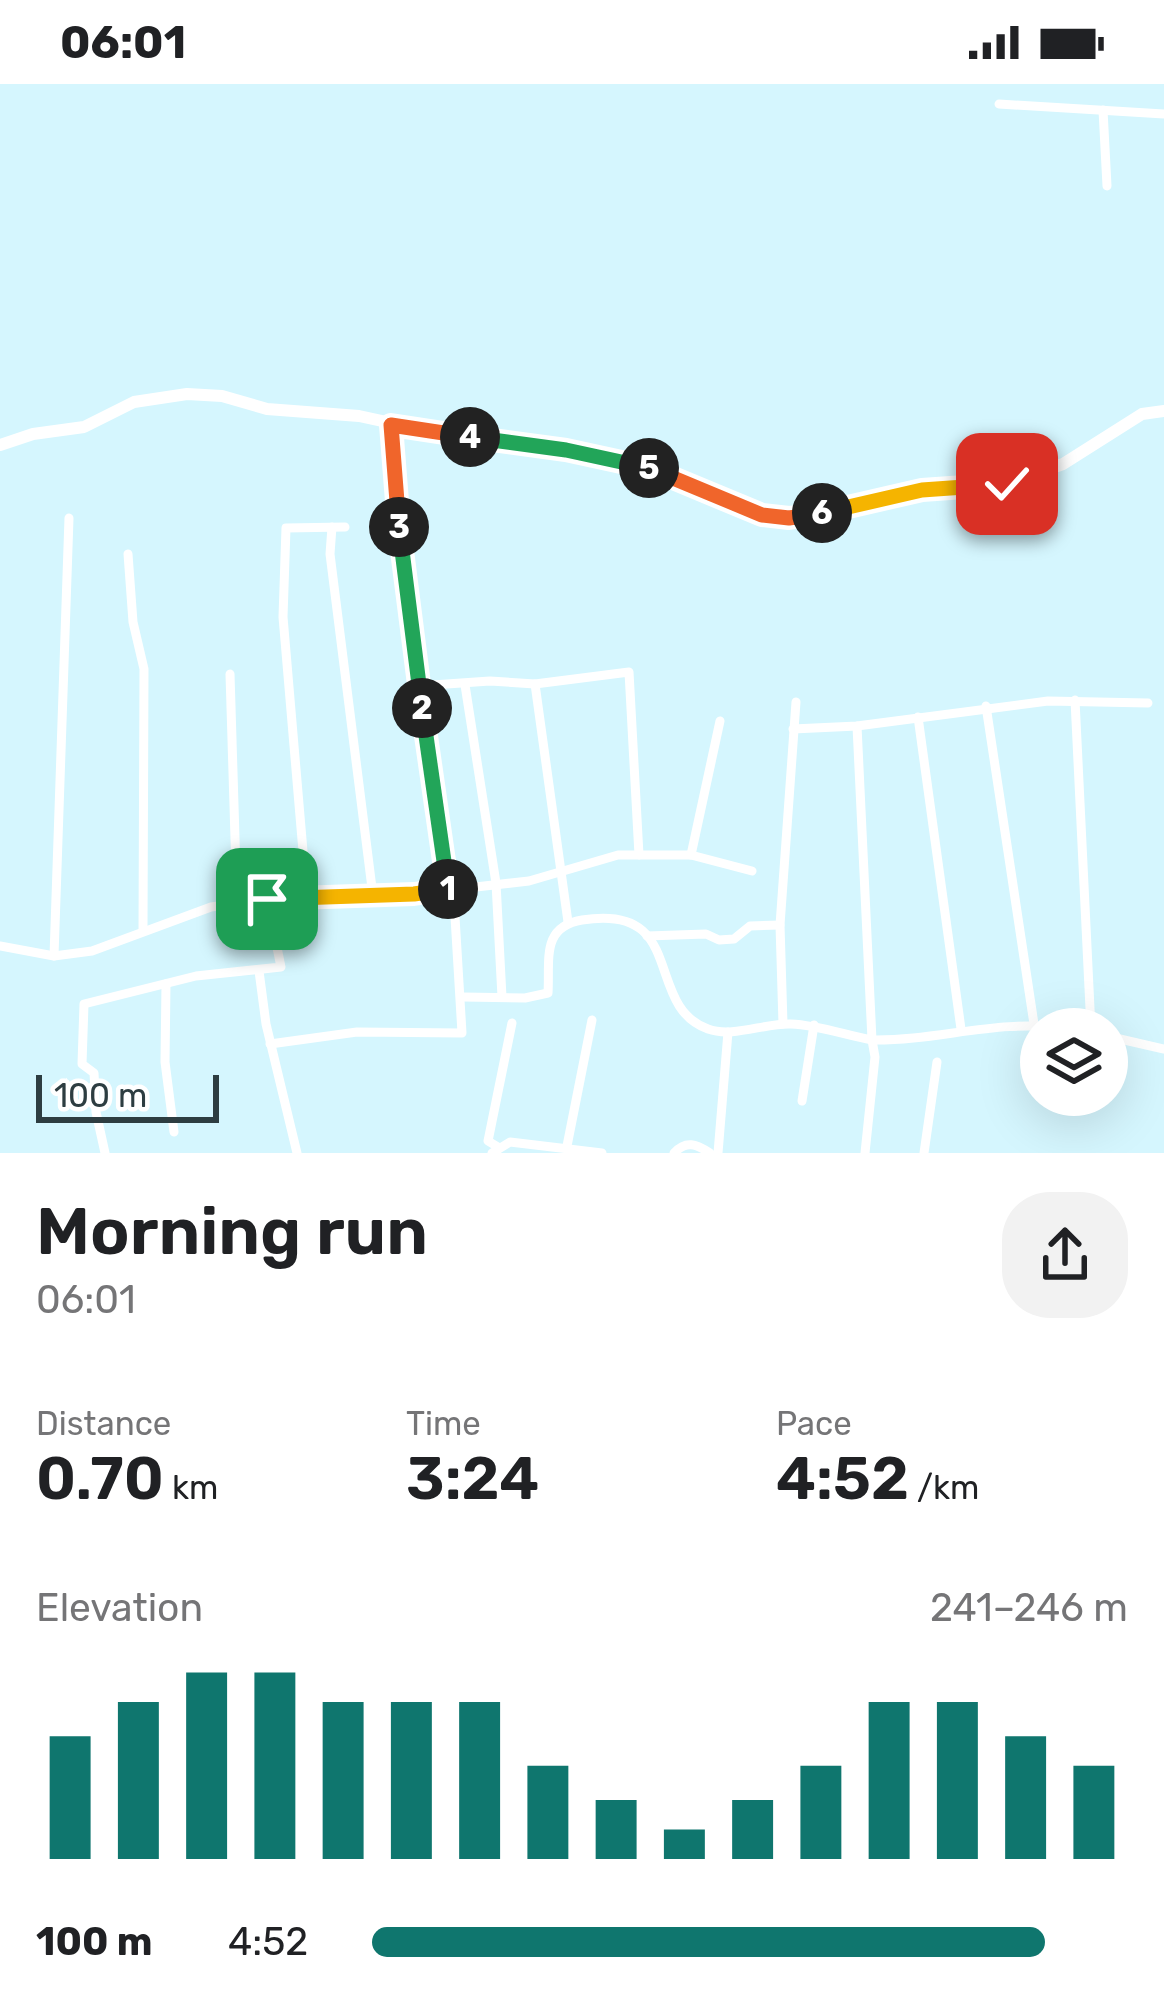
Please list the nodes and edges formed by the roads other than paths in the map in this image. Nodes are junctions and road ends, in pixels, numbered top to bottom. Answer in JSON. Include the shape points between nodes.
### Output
{"nodes":[{"id":1,"x":999,"y":104,"type":"dead end"},
{"id":2,"x":1103,"y":110,"type":"junction"},
{"id":3,"x":1164,"y":114,"type":"edge"},
{"id":4,"x":1107,"y":186,"type":"dead end"},
{"id":5,"x":1164,"y":411,"type":"edge"},
{"id":6,"x":391,"y":425,"type":"junction"},
{"id":7,"x":0,"y":445,"type":"edge"},
{"id":8,"x":69,"y":518,"type":"dead end"},
{"id":9,"x":332,"y":527,"type":"junction"},
{"id":10,"x":345,"y":527,"type":"dead end"},
{"id":11,"x":128,"y":554,"type":"dead end"},
{"id":12,"x":230,"y":674,"type":"dead end"},
{"id":13,"x":535,"y":684,"type":"junction"},
{"id":14,"x":465,"y":685,"type":"junction"},
{"id":15,"x":418,"y":686,"type":"junction"},
{"id":16,"x":1076,"y":700,"type":"junction"},
{"id":17,"x":796,"y":702,"type":"dead end"},
{"id":18,"x":1148,"y":703,"type":"dead end"},
{"id":19,"x":986,"y":706,"type":"junction"},
{"id":20,"x":919,"y":717,"type":"junction"},
{"id":21,"x":720,"y":721,"type":"dead end"},
{"id":22,"x":857,"y":726,"type":"junction"},
{"id":23,"x":793,"y":729,"type":"junction"},
{"id":24,"x":639,"y":855,"type":"junction"},
{"id":25,"x":691,"y":855,"type":"junction"},
{"id":26,"x":559,"y":871,"type":"junction"},
{"id":27,"x":752,"y":871,"type":"dead end"},
{"id":28,"x":496,"y":883,"type":"junction"},
{"id":29,"x":448,"y":890,"type":"junction"},
{"id":30,"x":373,"y":896,"type":"junction"},
{"id":31,"x":307,"y":898,"type":"junction"},
{"id":32,"x":267,"y":899,"type":"junction"},
{"id":33,"x":237,"y":904,"type":"junction"},
{"id":34,"x":455,"y":917,"type":"dead end"},
{"id":35,"x":568,"y":922,"type":"junction"},
{"id":36,"x":781,"y":925,"type":"junction"},
{"id":37,"x":143,"y":930,"type":"junction"},
{"id":38,"x":647,"y":936,"type":"junction"},
{"id":39,"x":0,"y":948,"type":"edge"},
{"id":40,"x":54,"y":956,"type":"junction"},
{"id":41,"x":259,"y":971,"type":"junction"},
{"id":42,"x":166,"y":984,"type":"junction"},
{"id":43,"x":463,"y":997,"type":"junction"},
{"id":44,"x":502,"y":997,"type":"junction"},
{"id":45,"x":1032,"y":1008,"type":"edge"},
{"id":46,"x":1090,"y":1008,"type":"edge"},
{"id":47,"x":592,"y":1020,"type":"dead end"},
{"id":48,"x":512,"y":1023,"type":"dead end"},
{"id":49,"x":783,"y":1024,"type":"junction"},
{"id":50,"x":814,"y":1025,"type":"junction"},
{"id":51,"x":1020,"y":1025,"type":"edge"},
{"id":52,"x":962,"y":1029,"type":"junction"},
{"id":53,"x":728,"y":1032,"type":"junction"},
{"id":54,"x":872,"y":1040,"type":"junction"},
{"id":55,"x":1128,"y":1041,"type":"edge"},
{"id":56,"x":270,"y":1043,"type":"junction"},
{"id":57,"x":1164,"y":1049,"type":"edge"},
{"id":58,"x":937,"y":1062,"type":"dead end"},
{"id":59,"x":802,"y":1101,"type":"dead end"},
{"id":60,"x":174,"y":1132,"type":"dead end"},
{"id":61,"x":567,"y":1146,"type":"junction"},
{"id":62,"x":549,"y":1149,"type":"edge"},
{"id":63,"x":495,"y":1150,"type":"edge"},
{"id":64,"x":105,"y":1153,"type":"edge"},
{"id":65,"x":297,"y":1153,"type":"edge"},
{"id":66,"x":602,"y":1153,"type":"edge"},
{"id":67,"x":674,"y":1153,"type":"edge"},
{"id":68,"x":714,"y":1153,"type":"edge"},
{"id":69,"x":865,"y":1153,"type":"edge"},
{"id":70,"x":924,"y":1153,"type":"edge"}],
"edges":[{"from":1,"to":2,"type":"street"},
{"from":2,"to":3,"type":"street"},
{"from":2,"to":4,"type":"street"},
{"from":5,"to":6,"type":"street","via":[[1142,414],[1064,464],[1007,484],[922,490],[789,518],[626,462]]},
{"from":6,"to":7,"type":"street","via":[[188,394]]},
{"from":6,"to":15,"type":"street"},
{"from":8,"to":40,"type":"street"},
{"from":9,"to":10,"type":"street"},
{"from":9,"to":30,"type":"street"},
{"from":9,"to":31,"type":"street","via":[[286,528],[283,616]]},
{"from":11,"to":37,"type":"street","via":[[144,669]]},
{"from":12,"to":33,"type":"street"},
{"from":13,"to":14,"type":"street"},
{"from":13,"to":24,"type":"street","via":[[629,672]]},
{"from":13,"to":26,"type":"street"},
{"from":14,"to":15,"type":"street"},
{"from":14,"to":28,"type":"street"},
{"from":15,"to":29,"type":"street"},
{"from":16,"to":18,"type":"street"},
{"from":16,"to":19,"type":"street"},
{"from":16,"to":46,"type":"street"},
{"from":17,"to":23,"type":"street"},
{"from":19,"to":20,"type":"street"},
{"from":19,"to":45,"type":"street"},
{"from":20,"to":22,"type":"street"},
{"from":20,"to":52,"type":"street"},
{"from":21,"to":25,"type":"street"},
{"from":22,"to":23,"type":"street"},
{"from":22,"to":54,"type":"street"},
{"from":23,"to":36,"type":"street"},
{"from":24,"to":25,"type":"street"},
{"from":24,"to":26,"type":"street"},
{"from":25,"to":27,"type":"street"},
{"from":26,"to":28,"type":"street"},
{"from":26,"to":35,"type":"street"},
{"from":28,"to":29,"type":"street"},
{"from":28,"to":44,"type":"street"},
{"from":29,"to":30,"type":"street"},
{"from":30,"to":31,"type":"street"},
{"from":31,"to":32,"type":"street"},
{"from":32,"to":33,"type":"street"},
{"from":32,"to":41,"type":"street","via":[[281,967]]},
{"from":33,"to":37,"type":"street"},
{"from":34,"to":43,"type":"street"},
{"from":35,"to":38,"type":"street","via":[[629,921]]},
{"from":35,"to":44,"type":"street","via":[[550,944],[548,993]]},
{"from":36,"to":38,"type":"street","via":[[750,926],[734,939]]},
{"from":36,"to":49,"type":"street"},
{"from":37,"to":40,"type":"street"},
{"from":38,"to":53,"type":"street","via":[[685,1015]]},
{"from":39,"to":40,"type":"street"},
{"from":41,"to":42,"type":"street"},
{"from":41,"to":56,"type":"street"},
{"from":42,"to":60,"type":"street"},
{"from":42,"to":64,"type":"street","via":[[84,1004],[82,1063],[94,1073]]},
{"from":43,"to":44,"type":"street"},
{"from":43,"to":56,"type":"street","via":[[462,1034],[358,1032]]},
{"from":47,"to":61,"type":"street"},
{"from":48,"to":63,"type":"street","via":[[488,1141]]},
{"from":49,"to":50,"type":"street"},
{"from":49,"to":53,"type":"street"},
{"from":50,"to":54,"type":"street"},
{"from":50,"to":59,"type":"street"},
{"from":51,"to":52,"type":"street"},
{"from":52,"to":54,"type":"street","via":[[918,1041]]},
{"from":53,"to":68,"type":"street"},
{"from":54,"to":69,"type":"street"},
{"from":55,"to":57,"type":"street"},
{"from":56,"to":65,"type":"street"},
{"from":58,"to":70,"type":"street"},
{"from":61,"to":62,"type":"street"},
{"from":61,"to":66,"type":"street"},
{"from":62,"to":63,"type":"street","via":[[510,1142]]},
{"from":67,"to":68,"type":"street","via":[[692,1143]]}]}
